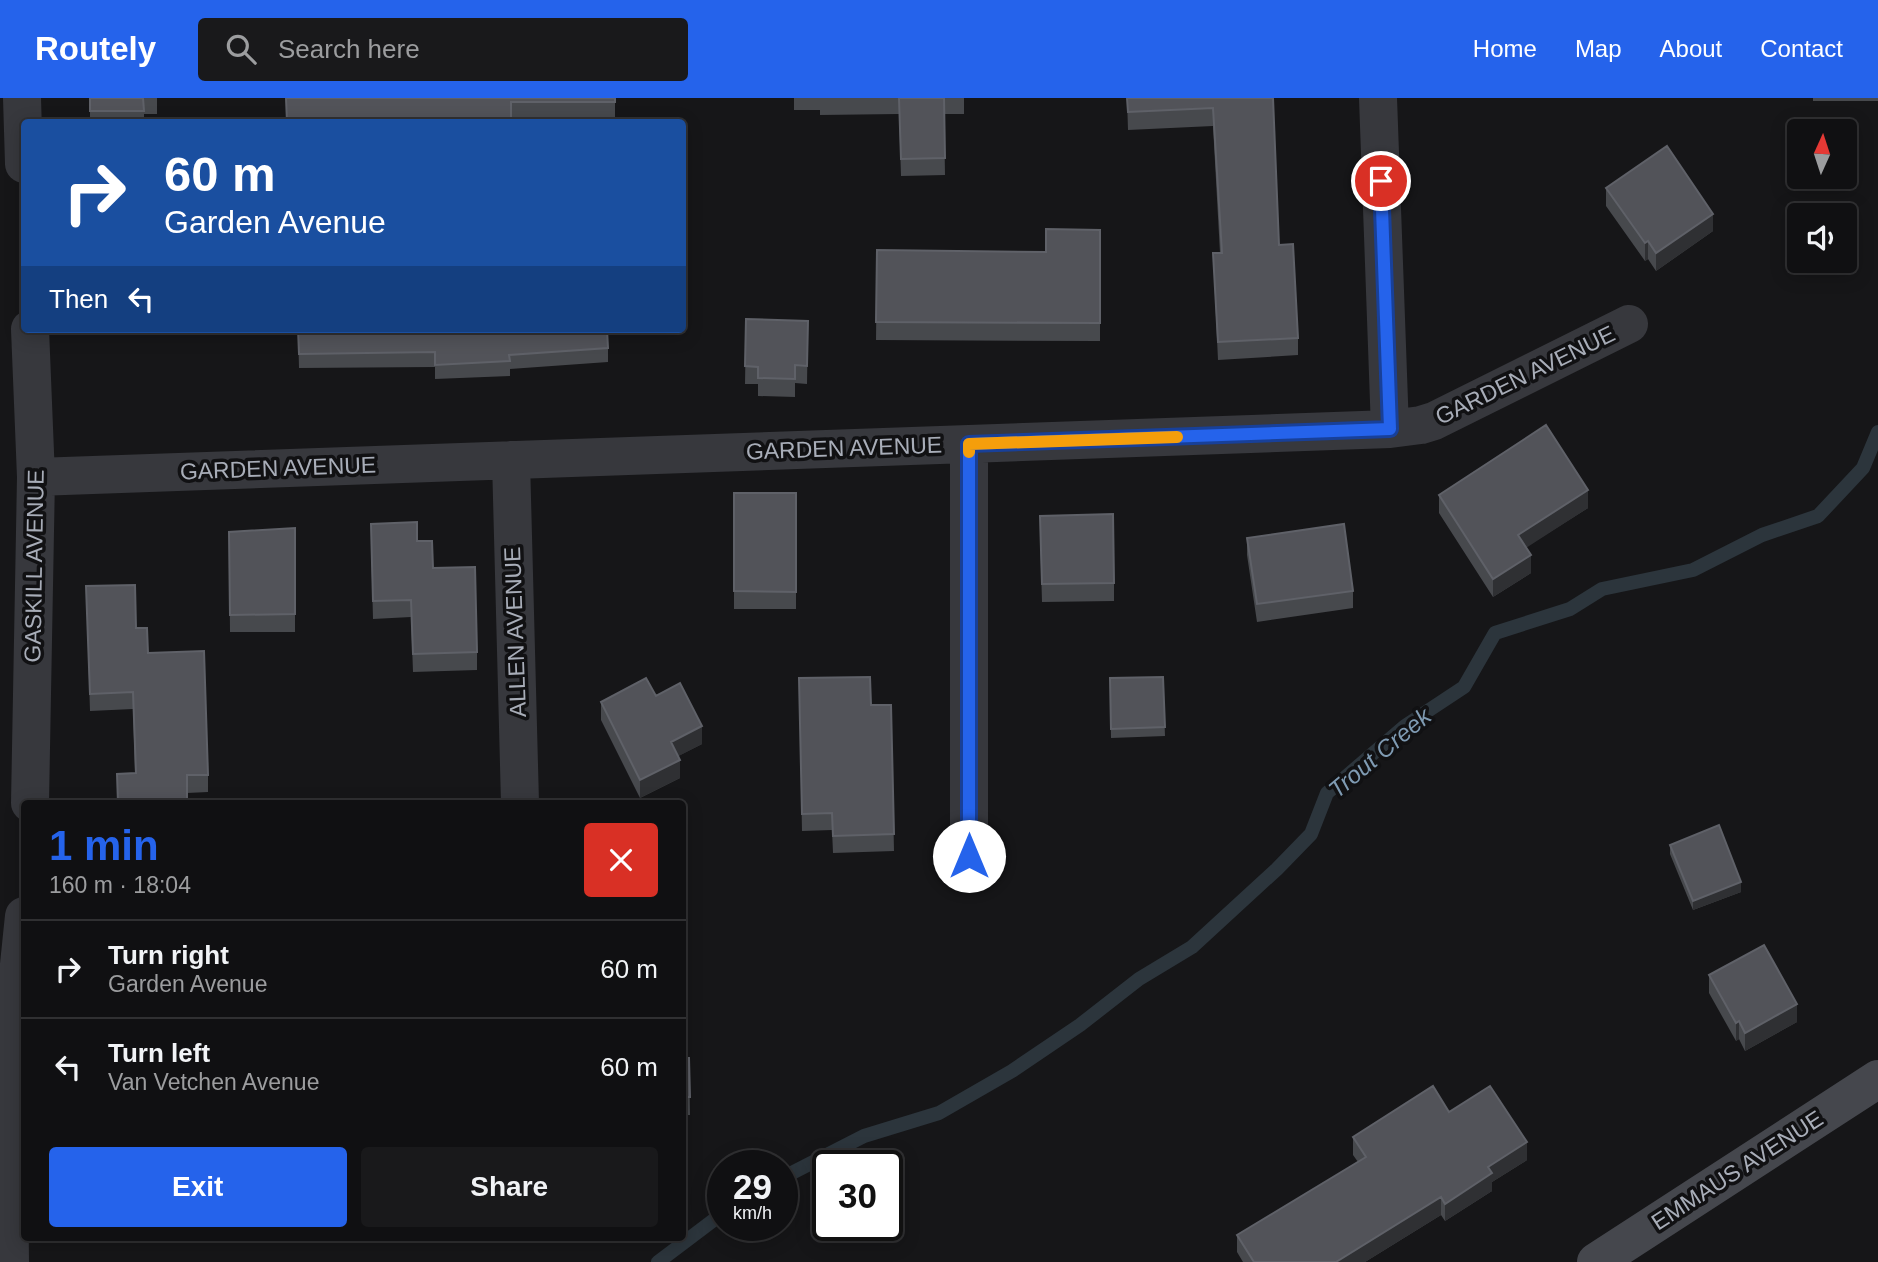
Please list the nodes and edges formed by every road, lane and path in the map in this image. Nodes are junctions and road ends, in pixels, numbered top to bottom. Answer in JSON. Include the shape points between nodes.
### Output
{"nodes":[{"id":1,"x":22,"y":98,"type":"edge"},
{"id":2,"x":1378,"y":98,"type":"edge"},
{"id":3,"x":23,"y":119,"type":"edge"},
{"id":4,"x":1629,"y":324,"type":"dead end"},
{"id":5,"x":30,"y":333,"type":"edge"},
{"id":6,"x":1390,"y":429,"type":"junction"},
{"id":7,"x":969,"y":444,"type":"junction"},
{"id":8,"x":511,"y":460,"type":"junction"},
{"id":9,"x":36,"y":477,"type":"junction"},
{"id":10,"x":30,"y":800,"type":"edge"},
{"id":11,"x":520,"y":800,"type":"edge"},
{"id":12,"x":969,"y":856,"type":"dead end"},
{"id":13,"x":21,"y":945,"type":"edge"},
{"id":14,"x":1878,"y":1079,"type":"edge"},
{"id":15,"x":10,"y":1262,"type":"edge"},
{"id":16,"x":1596,"y":1262,"type":"edge"}],
"edges":[{"from":1,"to":3,"type":"street"},
{"from":2,"to":6,"type":"street"},
{"from":4,"to":6,"type":"street","name":"GARDEN AVENUE","via":[[1434,421]]},
{"from":5,"to":9,"type":"street","name":"GASKILL AVENUE"},
{"from":6,"to":7,"type":"street","name":"GARDEN AVENUE"},
{"from":7,"to":8,"type":"street","name":"GARDEN AVENUE"},
{"from":7,"to":12,"type":"street"},
{"from":8,"to":9,"type":"street","name":"GARDEN AVENUE"},
{"from":8,"to":11,"type":"street","name":"ALLEN AVENUE"},
{"from":9,"to":10,"type":"street","name":"GASKILL AVENUE"},
{"from":13,"to":15,"type":"street","via":[[8,1072]]},
{"from":14,"to":16,"type":"main road","name":"EMMAUS AVENUE"}]}
